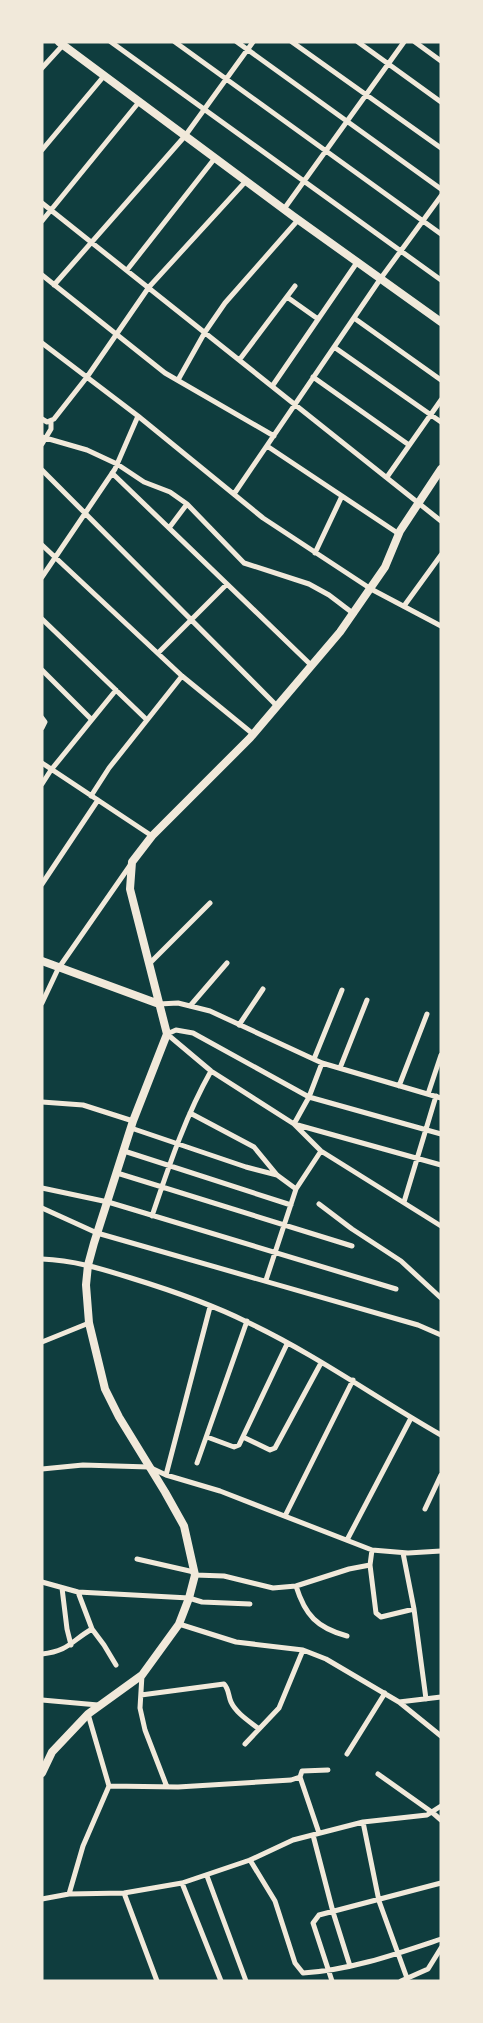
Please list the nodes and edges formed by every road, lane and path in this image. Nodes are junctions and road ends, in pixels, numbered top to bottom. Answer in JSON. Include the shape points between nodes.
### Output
{"nodes":[{"id":1,"x":111,"y":42,"type":"edge"},
{"id":2,"x":176,"y":42,"type":"edge"},
{"id":3,"x":237,"y":42,"type":"edge"},
{"id":4,"x":253,"y":42,"type":"edge"},
{"id":5,"x":292,"y":42,"type":"edge"},
{"id":6,"x":358,"y":42,"type":"edge"},
{"id":7,"x":404,"y":42,"type":"edge"},
{"id":8,"x":415,"y":42,"type":"edge"},
{"id":9,"x":61,"y":44,"type":"edge"},
{"id":10,"x":247,"y":49,"type":"junction"},
{"id":11,"x":441,"y":61,"type":"edge"},
{"id":12,"x":388,"y":64,"type":"junction"},
{"id":13,"x":42,"y":68,"type":"edge"},
{"id":14,"x":104,"y":76,"type":"junction"},
{"id":15,"x":226,"y":79,"type":"junction"},
{"id":16,"x":366,"y":95,"type":"junction"},
{"id":17,"x":139,"y":102,"type":"junction"},
{"id":18,"x":441,"y":102,"type":"edge"},
{"id":19,"x":204,"y":110,"type":"junction"},
{"id":20,"x":347,"y":122,"type":"junction"},
{"id":21,"x":185,"y":136,"type":"junction"},
{"id":22,"x":441,"y":148,"type":"edge"},
{"id":23,"x":42,"y":150,"type":"edge"},
{"id":24,"x":326,"y":151,"type":"junction"},
{"id":25,"x":215,"y":158,"type":"junction"},
{"id":26,"x":246,"y":181,"type":"junction"},
{"id":27,"x":304,"y":182,"type":"junction"},
{"id":28,"x":441,"y":189,"type":"edge"},
{"id":29,"x":441,"y":195,"type":"edge"},
{"id":30,"x":42,"y":203,"type":"edge"},
{"id":31,"x":284,"y":209,"type":"junction"},
{"id":32,"x":50,"y":210,"type":"junction"},
{"id":33,"x":42,"y":220,"type":"edge"},
{"id":34,"x":298,"y":220,"type":"junction"},
{"id":35,"x":422,"y":221,"type":"junction"},
{"id":36,"x":441,"y":234,"type":"edge"},
{"id":37,"x":91,"y":242,"type":"junction"},
{"id":38,"x":401,"y":251,"type":"junction"},
{"id":39,"x":358,"y":261,"type":"junction"},
{"id":40,"x":127,"y":270,"type":"junction"},
{"id":41,"x":44,"y":277,"type":"edge"},
{"id":42,"x":381,"y":278,"type":"junction"},
{"id":43,"x":441,"y":280,"type":"edge"},
{"id":44,"x":42,"y":285,"type":"edge"},
{"id":45,"x":54,"y":285,"type":"junction"},
{"id":46,"x":295,"y":286,"type":"dead end"},
{"id":47,"x":149,"y":287,"type":"junction"},
{"id":48,"x":287,"y":297,"type":"junction"},
{"id":49,"x":354,"y":318,"type":"junction"},
{"id":50,"x":318,"y":319,"type":"junction"},
{"id":51,"x":441,"y":322,"type":"edge"},
{"id":52,"x":206,"y":332,"type":"junction"},
{"id":53,"x":116,"y":334,"type":"junction"},
{"id":54,"x":42,"y":343,"type":"edge"},
{"id":55,"x":334,"y":347,"type":"junction"},
{"id":56,"x":240,"y":359,"type":"junction"},
{"id":57,"x":87,"y":377,"type":"junction"},
{"id":58,"x":313,"y":377,"type":"junction"},
{"id":59,"x":178,"y":380,"type":"junction"},
{"id":60,"x":441,"y":380,"type":"edge"},
{"id":61,"x":273,"y":385,"type":"junction"},
{"id":62,"x":441,"y":400,"type":"edge"},
{"id":63,"x":296,"y":403,"type":"junction"},
{"id":64,"x":431,"y":415,"type":"junction"},
{"id":65,"x":138,"y":416,"type":"junction"},
{"id":66,"x":42,"y":419,"type":"edge"},
{"id":67,"x":51,"y":421,"type":"junction"},
{"id":68,"x":441,"y":422,"type":"edge"},
{"id":69,"x":274,"y":436,"type":"junction"},
{"id":70,"x":44,"y":437,"type":"edge"},
{"id":71,"x":42,"y":444,"type":"edge"},
{"id":72,"x":409,"y":445,"type":"junction"},
{"id":73,"x":267,"y":446,"type":"junction"},
{"id":74,"x":117,"y":464,"type":"junction"},
{"id":75,"x":441,"y":469,"type":"edge"},
{"id":76,"x":42,"y":471,"type":"edge"},
{"id":77,"x":111,"y":473,"type":"junction"},
{"id":78,"x":387,"y":477,"type":"junction"},
{"id":79,"x":234,"y":494,"type":"junction"},
{"id":80,"x":342,"y":496,"type":"junction"},
{"id":81,"x":418,"y":502,"type":"junction"},
{"id":82,"x":188,"y":504,"type":"junction"},
{"id":83,"x":85,"y":514,"type":"junction"},
{"id":84,"x":441,"y":520,"type":"edge"},
{"id":85,"x":169,"y":528,"type":"junction"},
{"id":86,"x":399,"y":534,"type":"junction"},
{"id":87,"x":42,"y":545,"type":"edge"},
{"id":88,"x":315,"y":553,"type":"junction"},
{"id":89,"x":441,"y":555,"type":"edge"},
{"id":90,"x":55,"y":559,"type":"junction"},
{"id":91,"x":42,"y":576,"type":"edge"},
{"id":92,"x":227,"y":584,"type":"junction"},
{"id":93,"x":371,"y":589,"type":"junction"},
{"id":94,"x":404,"y":606,"type":"junction"},
{"id":95,"x":354,"y":614,"type":"junction"},
{"id":96,"x":42,"y":618,"type":"edge"},
{"id":97,"x":191,"y":620,"type":"junction"},
{"id":98,"x":441,"y":626,"type":"edge"},
{"id":99,"x":158,"y":653,"type":"junction"},
{"id":100,"x":312,"y":666,"type":"junction"},
{"id":101,"x":42,"y":670,"type":"edge"},
{"id":102,"x":182,"y":676,"type":"junction"},
{"id":103,"x":116,"y":690,"type":"junction"},
{"id":104,"x":276,"y":705,"type":"junction"},
{"id":105,"x":42,"y":718,"type":"edge"},
{"id":106,"x":92,"y":719,"type":"junction"},
{"id":107,"x":147,"y":720,"type":"junction"},
{"id":108,"x":42,"y":728,"type":"edge"},
{"id":109,"x":253,"y":734,"type":"junction"},
{"id":110,"x":42,"y":764,"type":"edge"},
{"id":111,"x":51,"y":770,"type":"junction"},
{"id":112,"x":42,"y":784,"type":"edge"},
{"id":113,"x":91,"y":796,"type":"junction"},
{"id":114,"x":98,"y":800,"type":"junction"},
{"id":115,"x":152,"y":836,"type":"junction"},
{"id":116,"x":132,"y":862,"type":"junction"},
{"id":117,"x":42,"y":884,"type":"edge"},
{"id":118,"x":210,"y":903,"type":"dead end"},
{"id":119,"x":42,"y":962,"type":"edge"},
{"id":120,"x":227,"y":963,"type":"dead end"},
{"id":121,"x":149,"y":964,"type":"junction"},
{"id":122,"x":58,"y":969,"type":"junction"},
{"id":123,"x":263,"y":989,"type":"dead end"},
{"id":124,"x":342,"y":990,"type":"dead end"},
{"id":125,"x":367,"y":1000,"type":"dead end"},
{"id":126,"x":42,"y":1003,"type":"edge"},
{"id":127,"x":159,"y":1004,"type":"junction"},
{"id":128,"x":190,"y":1006,"type":"junction"},
{"id":129,"x":427,"y":1014,"type":"dead end"},
{"id":130,"x":239,"y":1025,"type":"junction"},
{"id":131,"x":167,"y":1034,"type":"junction"},
{"id":132,"x":441,"y":1055,"type":"edge"},
{"id":133,"x":314,"y":1059,"type":"junction"},
{"id":134,"x":322,"y":1063,"type":"junction"},
{"id":135,"x":340,"y":1068,"type":"junction"},
{"id":136,"x":212,"y":1071,"type":"junction"},
{"id":137,"x":399,"y":1086,"type":"junction"},
{"id":138,"x":428,"y":1094,"type":"junction"},
{"id":139,"x":309,"y":1097,"type":"junction"},
{"id":140,"x":439,"y":1097,"type":"edge"},
{"id":141,"x":42,"y":1102,"type":"edge"},
{"id":142,"x":190,"y":1113,"type":"junction"},
{"id":143,"x":294,"y":1124,"type":"junction"},
{"id":144,"x":132,"y":1125,"type":"junction"},
{"id":145,"x":426,"y":1130,"type":"junction"},
{"id":146,"x":441,"y":1134,"type":"edge"},
{"id":147,"x":177,"y":1143,"type":"junction"},
{"id":148,"x":124,"y":1151,"type":"junction"},
{"id":149,"x":321,"y":1151,"type":"junction"},
{"id":150,"x":417,"y":1158,"type":"junction"},
{"id":151,"x":169,"y":1165,"type":"junction"},
{"id":152,"x":441,"y":1166,"type":"edge"},
{"id":153,"x":117,"y":1173,"type":"junction"},
{"id":154,"x":277,"y":1174,"type":"junction"},
{"id":155,"x":162,"y":1186,"type":"junction"},
{"id":156,"x":42,"y":1188,"type":"edge"},
{"id":157,"x":297,"y":1189,"type":"junction"},
{"id":158,"x":108,"y":1202,"type":"junction"},
{"id":159,"x":404,"y":1202,"type":"junction"},
{"id":160,"x":291,"y":1204,"type":"junction"},
{"id":161,"x":319,"y":1204,"type":"dead end"},
{"id":162,"x":42,"y":1208,"type":"edge"},
{"id":163,"x":152,"y":1216,"type":"junction"},
{"id":164,"x":284,"y":1226,"type":"junction"},
{"id":165,"x":441,"y":1226,"type":"edge"},
{"id":166,"x":97,"y":1233,"type":"junction"},
{"id":167,"x":352,"y":1246,"type":"dead end"},
{"id":168,"x":275,"y":1253,"type":"junction"},
{"id":169,"x":42,"y":1259,"type":"edge"},
{"id":170,"x":88,"y":1264,"type":"junction"},
{"id":171,"x":266,"y":1280,"type":"junction"},
{"id":172,"x":396,"y":1289,"type":"dead end"},
{"id":173,"x":441,"y":1298,"type":"edge"},
{"id":174,"x":210,"y":1307,"type":"junction"},
{"id":175,"x":247,"y":1322,"type":"junction"},
{"id":176,"x":89,"y":1323,"type":"junction"},
{"id":177,"x":441,"y":1335,"type":"edge"},
{"id":178,"x":42,"y":1342,"type":"edge"},
{"id":179,"x":287,"y":1344,"type":"junction"},
{"id":180,"x":321,"y":1363,"type":"junction"},
{"id":181,"x":353,"y":1380,"type":"junction"},
{"id":182,"x":411,"y":1418,"type":"junction"},
{"id":183,"x":441,"y":1426,"type":"edge"},
{"id":184,"x":439,"y":1434,"type":"edge"},
{"id":185,"x":207,"y":1437,"type":"junction"},
{"id":186,"x":243,"y":1437,"type":"junction"},
{"id":187,"x":197,"y":1463,"type":"dead end"},
{"id":188,"x":149,"y":1467,"type":"junction"},
{"id":189,"x":42,"y":1469,"type":"edge"},
{"id":190,"x":166,"y":1475,"type":"junction"},
{"id":191,"x":441,"y":1475,"type":"edge"},
{"id":192,"x":425,"y":1509,"type":"dead end"},
{"id":193,"x":285,"y":1516,"type":"junction"},
{"id":194,"x":347,"y":1540,"type":"junction"},
{"id":195,"x":372,"y":1550,"type":"junction"},
{"id":196,"x":441,"y":1551,"type":"edge"},
{"id":197,"x":403,"y":1553,"type":"junction"},
{"id":198,"x":137,"y":1559,"type":"dead end"},
{"id":199,"x":370,"y":1565,"type":"junction"},
{"id":200,"x":195,"y":1573,"type":"junction"},
{"id":201,"x":42,"y":1582,"type":"edge"},
{"id":202,"x":296,"y":1586,"type":"junction"},
{"id":203,"x":62,"y":1588,"type":"junction"},
{"id":204,"x":78,"y":1592,"type":"junction"},
{"id":205,"x":189,"y":1598,"type":"junction"},
{"id":206,"x":250,"y":1604,"type":"dead end"},
{"id":207,"x":414,"y":1609,"type":"junction"},
{"id":208,"x":179,"y":1624,"type":"junction"},
{"id":209,"x":92,"y":1629,"type":"junction"},
{"id":210,"x":346,"y":1636,"type":"dead end"},
{"id":211,"x":71,"y":1645,"type":"junction"},
{"id":212,"x":303,"y":1650,"type":"junction"},
{"id":213,"x":42,"y":1654,"type":"edge"},
{"id":214,"x":117,"y":1665,"type":"dead end"},
{"id":215,"x":142,"y":1675,"type":"junction"},
{"id":216,"x":384,"y":1693,"type":"junction"},
{"id":217,"x":141,"y":1695,"type":"junction"},
{"id":218,"x":441,"y":1697,"type":"edge"},
{"id":219,"x":42,"y":1700,"type":"edge"},
{"id":220,"x":426,"y":1700,"type":"junction"},
{"id":221,"x":399,"y":1702,"type":"junction"},
{"id":222,"x":98,"y":1705,"type":"junction"},
{"id":223,"x":88,"y":1714,"type":"junction"},
{"id":224,"x":259,"y":1729,"type":"junction"},
{"id":225,"x":441,"y":1736,"type":"edge"},
{"id":226,"x":245,"y":1744,"type":"dead end"},
{"id":227,"x":347,"y":1754,"type":"dead end"},
{"id":228,"x":328,"y":1770,"type":"dead end"},
{"id":229,"x":42,"y":1773,"type":"edge"},
{"id":230,"x":378,"y":1774,"type":"dead end"},
{"id":231,"x":300,"y":1777,"type":"junction"},
{"id":232,"x":109,"y":1786,"type":"junction"},
{"id":233,"x":167,"y":1787,"type":"junction"},
{"id":234,"x":441,"y":1806,"type":"edge"},
{"id":235,"x":434,"y":1813,"type":"junction"},
{"id":236,"x":441,"y":1820,"type":"edge"},
{"id":237,"x":363,"y":1822,"type":"junction"},
{"id":238,"x":316,"y":1834,"type":"junction"},
{"id":239,"x":250,"y":1860,"type":"junction"},
{"id":240,"x":207,"y":1876,"type":"junction"},
{"id":241,"x":441,"y":1883,"type":"edge"},
{"id":242,"x":182,"y":1884,"type":"junction"},
{"id":243,"x":124,"y":1893,"type":"junction"},
{"id":244,"x":69,"y":1894,"type":"junction"},
{"id":245,"x":42,"y":1899,"type":"edge"},
{"id":246,"x":379,"y":1901,"type":"junction"},
{"id":247,"x":333,"y":1912,"type":"junction"},
{"id":248,"x":441,"y":1939,"type":"edge"},
{"id":249,"x":439,"y":1950,"type":"edge"},
{"id":250,"x":399,"y":1953,"type":"junction"},
{"id":251,"x":441,"y":1961,"type":"edge"},
{"id":252,"x":350,"y":1966,"type":"junction"},
{"id":253,"x":328,"y":1971,"type":"junction"},
{"id":254,"x":408,"y":1980,"type":"edge"},
{"id":255,"x":157,"y":1981,"type":"edge"},
{"id":256,"x":221,"y":1981,"type":"edge"},
{"id":257,"x":246,"y":1981,"type":"edge"},
{"id":258,"x":332,"y":1981,"type":"edge"},
{"id":259,"x":401,"y":1981,"type":"edge"}],
"edges":[{"from":1,"to":19,"type":"street"},
{"from":2,"to":15,"type":"street"},
{"from":3,"to":10,"type":"street"},
{"from":4,"to":10,"type":"street"},
{"from":5,"to":16,"type":"street"},
{"from":6,"to":12,"type":"street"},
{"from":7,"to":12,"type":"street"},
{"from":8,"to":11,"type":"street"},
{"from":9,"to":13,"type":"street"},
{"from":9,"to":14,"type":"main road"},
{"from":10,"to":15,"type":"street"},
{"from":10,"to":20,"type":"street"},
{"from":12,"to":16,"type":"street"},
{"from":12,"to":18,"type":"street"},
{"from":14,"to":17,"type":"main road"},
{"from":14,"to":23,"type":"street"},
{"from":15,"to":19,"type":"street"},
{"from":15,"to":24,"type":"street"},
{"from":16,"to":20,"type":"street"},
{"from":16,"to":22,"type":"street"},
{"from":17,"to":21,"type":"main road"},
{"from":17,"to":32,"type":"street"},
{"from":19,"to":21,"type":"street"},
{"from":19,"to":27,"type":"street"},
{"from":20,"to":24,"type":"street"},
{"from":20,"to":28,"type":"street"},
{"from":21,"to":25,"type":"main road"},
{"from":21,"to":37,"type":"street"},
{"from":24,"to":27,"type":"street"},
{"from":24,"to":35,"type":"street"},
{"from":25,"to":26,"type":"main road"},
{"from":25,"to":40,"type":"street"},
{"from":26,"to":31,"type":"main road"},
{"from":26,"to":47,"type":"street"},
{"from":27,"to":31,"type":"street"},
{"from":27,"to":38,"type":"street"},
{"from":29,"to":35,"type":"street"},
{"from":30,"to":32,"type":"street"},
{"from":31,"to":34,"type":"main road"},
{"from":32,"to":33,"type":"street"},
{"from":32,"to":37,"type":"street"},
{"from":34,"to":39,"type":"main road"},
{"from":34,"to":52,"type":"street","via":[[225,303]]},
{"from":35,"to":36,"type":"street"},
{"from":35,"to":38,"type":"street"},
{"from":37,"to":40,"type":"street"},
{"from":37,"to":45,"type":"street"},
{"from":38,"to":42,"type":"street"},
{"from":38,"to":43,"type":"street"},
{"from":39,"to":42,"type":"main road"},
{"from":39,"to":50,"type":"street"},
{"from":40,"to":47,"type":"street"},
{"from":41,"to":44,"type":"street"},
{"from":41,"to":45,"type":"street"},
{"from":42,"to":49,"type":"street"},
{"from":42,"to":51,"type":"main road"},
{"from":45,"to":53,"type":"street"},
{"from":46,"to":48,"type":"street"},
{"from":47,"to":52,"type":"street"},
{"from":47,"to":53,"type":"street"},
{"from":48,"to":50,"type":"street"},
{"from":48,"to":56,"type":"street"},
{"from":49,"to":55,"type":"street"},
{"from":49,"to":60,"type":"street"},
{"from":50,"to":61,"type":"street"},
{"from":52,"to":56,"type":"street"},
{"from":52,"to":59,"type":"street"},
{"from":53,"to":57,"type":"street"},
{"from":53,"to":59,"type":"street"},
{"from":54,"to":57,"type":"street"},
{"from":55,"to":58,"type":"street"},
{"from":55,"to":64,"type":"street"},
{"from":56,"to":61,"type":"street"},
{"from":57,"to":65,"type":"street"},
{"from":57,"to":67,"type":"street"},
{"from":58,"to":63,"type":"street"},
{"from":58,"to":72,"type":"street"},
{"from":59,"to":69,"type":"street"},
{"from":61,"to":63,"type":"street"},
{"from":62,"to":64,"type":"street"},
{"from":63,"to":69,"type":"street"},
{"from":63,"to":78,"type":"street"},
{"from":64,"to":68,"type":"street"},
{"from":64,"to":72,"type":"street"},
{"from":65,"to":74,"type":"street"},
{"from":65,"to":79,"type":"street"},
{"from":66,"to":67,"type":"street"},
{"from":67,"to":70,"type":"street","via":[[51,429]]},
{"from":69,"to":73,"type":"street"},
{"from":70,"to":71,"type":"street"},
{"from":70,"to":74,"type":"street"},
{"from":72,"to":78,"type":"street"},
{"from":73,"to":79,"type":"street"},
{"from":73,"to":80,"type":"street"},
{"from":74,"to":77,"type":"street"},
{"from":74,"to":82,"type":"street"},
{"from":75,"to":81,"type":"main road"},
{"from":76,"to":83,"type":"street"},
{"from":77,"to":83,"type":"street"},
{"from":77,"to":85,"type":"street"},
{"from":78,"to":81,"type":"street"},
{"from":79,"to":88,"type":"street"},
{"from":80,"to":86,"type":"street"},
{"from":80,"to":88,"type":"street"},
{"from":81,"to":84,"type":"street"},
{"from":81,"to":86,"type":"main road"},
{"from":82,"to":85,"type":"street"},
{"from":82,"to":95,"type":"street","via":[[244,563],[309,584]]},
{"from":83,"to":90,"type":"street"},
{"from":83,"to":97,"type":"street"},
{"from":85,"to":92,"type":"street"},
{"from":86,"to":93,"type":"main road"},
{"from":87,"to":90,"type":"street"},
{"from":88,"to":93,"type":"street"},
{"from":89,"to":94,"type":"street"},
{"from":90,"to":91,"type":"street"},
{"from":90,"to":99,"type":"street"},
{"from":92,"to":97,"type":"street"},
{"from":92,"to":100,"type":"street"},
{"from":93,"to":94,"type":"street"},
{"from":93,"to":95,"type":"main road"},
{"from":94,"to":98,"type":"street"},
{"from":95,"to":100,"type":"main road"},
{"from":96,"to":103,"type":"street"},
{"from":97,"to":99,"type":"street"},
{"from":97,"to":104,"type":"street"},
{"from":99,"to":102,"type":"street"},
{"from":100,"to":104,"type":"main road"},
{"from":101,"to":106,"type":"street"},
{"from":102,"to":107,"type":"street"},
{"from":102,"to":109,"type":"street"},
{"from":103,"to":106,"type":"street"},
{"from":103,"to":107,"type":"street"},
{"from":104,"to":109,"type":"main road"},
{"from":105,"to":108,"type":"street"},
{"from":106,"to":111,"type":"street"},
{"from":107,"to":113,"type":"street"},
{"from":109,"to":115,"type":"main road"},
{"from":110,"to":111,"type":"street"},
{"from":111,"to":112,"type":"street"},
{"from":111,"to":113,"type":"street"},
{"from":113,"to":114,"type":"street"},
{"from":114,"to":115,"type":"street"},
{"from":114,"to":117,"type":"street"},
{"from":115,"to":116,"type":"main road"},
{"from":116,"to":121,"type":"main road","via":[[130,889]]},
{"from":116,"to":122,"type":"street"},
{"from":118,"to":121,"type":"street"},
{"from":119,"to":122,"type":"main road"},
{"from":120,"to":128,"type":"street"},
{"from":121,"to":127,"type":"main road"},
{"from":122,"to":126,"type":"street"},
{"from":122,"to":127,"type":"main road"},
{"from":123,"to":130,"type":"street"},
{"from":124,"to":133,"type":"street"},
{"from":125,"to":135,"type":"street"},
{"from":127,"to":128,"type":"street","via":[[178,1002]]},
{"from":127,"to":131,"type":"main road"},
{"from":128,"to":130,"type":"street"},
{"from":129,"to":137,"type":"street"},
{"from":130,"to":133,"type":"street"},
{"from":131,"to":136,"type":"street"},
{"from":131,"to":139,"type":"street","via":[[176,1030],[193,1033]]},
{"from":131,"to":144,"type":"main road"},
{"from":132,"to":138,"type":"street"},
{"from":133,"to":134,"type":"street"},
{"from":134,"to":135,"type":"street"},
{"from":134,"to":139,"type":"street"},
{"from":135,"to":137,"type":"street"},
{"from":136,"to":142,"type":"street"},
{"from":136,"to":143,"type":"street"},
{"from":137,"to":138,"type":"street"},
{"from":138,"to":140,"type":"street"},
{"from":139,"to":143,"type":"street"},
{"from":139,"to":145,"type":"street"},
{"from":140,"to":145,"type":"street"},
{"from":141,"to":144,"type":"street","via":[[84,1105]]},
{"from":142,"to":147,"type":"street"},
{"from":142,"to":154,"type":"street","via":[[254,1147]]},
{"from":143,"to":149,"type":"street"},
{"from":143,"to":150,"type":"street"},
{"from":144,"to":147,"type":"street"},
{"from":144,"to":148,"type":"main road"},
{"from":145,"to":146,"type":"street"},
{"from":145,"to":150,"type":"street"},
{"from":147,"to":151,"type":"street"},
{"from":147,"to":154,"type":"street"},
{"from":148,"to":151,"type":"street"},
{"from":148,"to":153,"type":"main road"},
{"from":149,"to":157,"type":"street"},
{"from":149,"to":159,"type":"street"},
{"from":150,"to":152,"type":"street"},
{"from":150,"to":159,"type":"street"},
{"from":151,"to":155,"type":"street"},
{"from":151,"to":160,"type":"street"},
{"from":153,"to":155,"type":"street"},
{"from":153,"to":158,"type":"main road"},
{"from":154,"to":157,"type":"street"},
{"from":155,"to":163,"type":"street"},
{"from":155,"to":164,"type":"street"},
{"from":156,"to":158,"type":"street"},
{"from":157,"to":160,"type":"street"},
{"from":158,"to":163,"type":"street"},
{"from":158,"to":166,"type":"main road"},
{"from":159,"to":165,"type":"street"},
{"from":160,"to":164,"type":"street"},
{"from":161,"to":173,"type":"street","via":[[401,1261]]},
{"from":162,"to":166,"type":"street"},
{"from":163,"to":168,"type":"street"},
{"from":164,"to":167,"type":"street"},
{"from":164,"to":168,"type":"street"},
{"from":166,"to":170,"type":"main road"},
{"from":166,"to":171,"type":"street"},
{"from":168,"to":171,"type":"street"},
{"from":168,"to":172,"type":"street"},
{"from":169,"to":170,"type":"street"},
{"from":170,"to":174,"type":"street"},
{"from":170,"to":176,"type":"main road"},
{"from":171,"to":177,"type":"street"},
{"from":174,"to":175,"type":"street"},
{"from":174,"to":190,"type":"street"},
{"from":175,"to":179,"type":"street"},
{"from":175,"to":185,"type":"street"},
{"from":176,"to":178,"type":"street"},
{"from":176,"to":188,"type":"main road","via":[[105,1389]]},
{"from":179,"to":180,"type":"street"},
{"from":179,"to":186,"type":"street"},
{"from":180,"to":181,"type":"street"},
{"from":180,"to":186,"type":"street","via":[[275,1448],[270,1450]]},
{"from":181,"to":182,"type":"street"},
{"from":181,"to":193,"type":"street"},
{"from":182,"to":184,"type":"street"},
{"from":182,"to":194,"type":"street"},
{"from":183,"to":184,"type":"street"},
{"from":185,"to":186,"type":"street","via":[[234,1447]]},
{"from":185,"to":187,"type":"street"},
{"from":188,"to":189,"type":"street","via":[[82,1465]]},
{"from":188,"to":190,"type":"street"},
{"from":188,"to":200,"type":"main road","via":[[183,1527]]},
{"from":190,"to":193,"type":"street"},
{"from":191,"to":192,"type":"street"},
{"from":193,"to":194,"type":"street"},
{"from":194,"to":195,"type":"street"},
{"from":195,"to":197,"type":"street"},
{"from":195,"to":199,"type":"street"},
{"from":196,"to":197,"type":"street"},
{"from":197,"to":207,"type":"street"},
{"from":198,"to":200,"type":"street"},
{"from":199,"to":202,"type":"street"},
{"from":199,"to":207,"type":"street","via":[[377,1615]]},
{"from":200,"to":202,"type":"street","via":[[273,1588]]},
{"from":200,"to":205,"type":"main road"},
{"from":201,"to":203,"type":"street"},
{"from":202,"to":210,"type":"street","via":[[308,1613],[331,1632]]},
{"from":203,"to":204,"type":"street"},
{"from":203,"to":211,"type":"street"},
{"from":204,"to":205,"type":"street"},
{"from":204,"to":209,"type":"street"},
{"from":205,"to":206,"type":"street"},
{"from":205,"to":208,"type":"main road"},
{"from":207,"to":220,"type":"street"},
{"from":208,"to":212,"type":"street","via":[[236,1642]]},
{"from":208,"to":215,"type":"main road"},
{"from":209,"to":211,"type":"street"},
{"from":209,"to":214,"type":"street"},
{"from":211,"to":213,"type":"street"},
{"from":212,"to":216,"type":"street"},
{"from":212,"to":224,"type":"street","via":[[279,1708]]},
{"from":215,"to":217,"type":"street"},
{"from":215,"to":222,"type":"main road"},
{"from":216,"to":221,"type":"street"},
{"from":216,"to":227,"type":"street"},
{"from":217,"to":224,"type":"street","via":[[224,1684],[236,1709]]},
{"from":217,"to":233,"type":"street","via":[[145,1730]]},
{"from":218,"to":220,"type":"street"},
{"from":219,"to":222,"type":"street"},
{"from":220,"to":221,"type":"street"},
{"from":221,"to":225,"type":"street"},
{"from":222,"to":223,"type":"main road"},
{"from":223,"to":229,"type":"main road","via":[[52,1752]]},
{"from":223,"to":232,"type":"street"},
{"from":224,"to":226,"type":"street"},
{"from":228,"to":231,"type":"street","via":[[302,1772]]},
{"from":230,"to":235,"type":"street"},
{"from":231,"to":233,"type":"street"},
{"from":231,"to":238,"type":"street"},
{"from":232,"to":233,"type":"street"},
{"from":232,"to":244,"type":"street","via":[[83,1846]]},
{"from":234,"to":235,"type":"street"},
{"from":235,"to":236,"type":"street"},
{"from":235,"to":237,"type":"street"},
{"from":237,"to":238,"type":"street"},
{"from":237,"to":246,"type":"street"},
{"from":238,"to":239,"type":"street","via":[[292,1840]]},
{"from":238,"to":247,"type":"street"},
{"from":239,"to":240,"type":"street"},
{"from":239,"to":253,"type":"street","via":[[275,1901],[299,1970]]},
{"from":240,"to":242,"type":"street"},
{"from":240,"to":257,"type":"street"},
{"from":241,"to":246,"type":"street"},
{"from":242,"to":243,"type":"street"},
{"from":242,"to":256,"type":"street"},
{"from":243,"to":244,"type":"street"},
{"from":243,"to":255,"type":"street"},
{"from":244,"to":245,"type":"street"},
{"from":246,"to":247,"type":"street"},
{"from":246,"to":250,"type":"street"},
{"from":247,"to":252,"type":"street"},
{"from":247,"to":253,"type":"street","via":[[319,1915],[313,1923]]},
{"from":248,"to":250,"type":"street"},
{"from":249,"to":251,"type":"street"},
{"from":249,"to":254,"type":"street","via":[[428,1969]]},
{"from":250,"to":252,"type":"street"},
{"from":250,"to":254,"type":"street"},
{"from":252,"to":253,"type":"street"},
{"from":253,"to":258,"type":"street"},
{"from":254,"to":259,"type":"street"}]}
